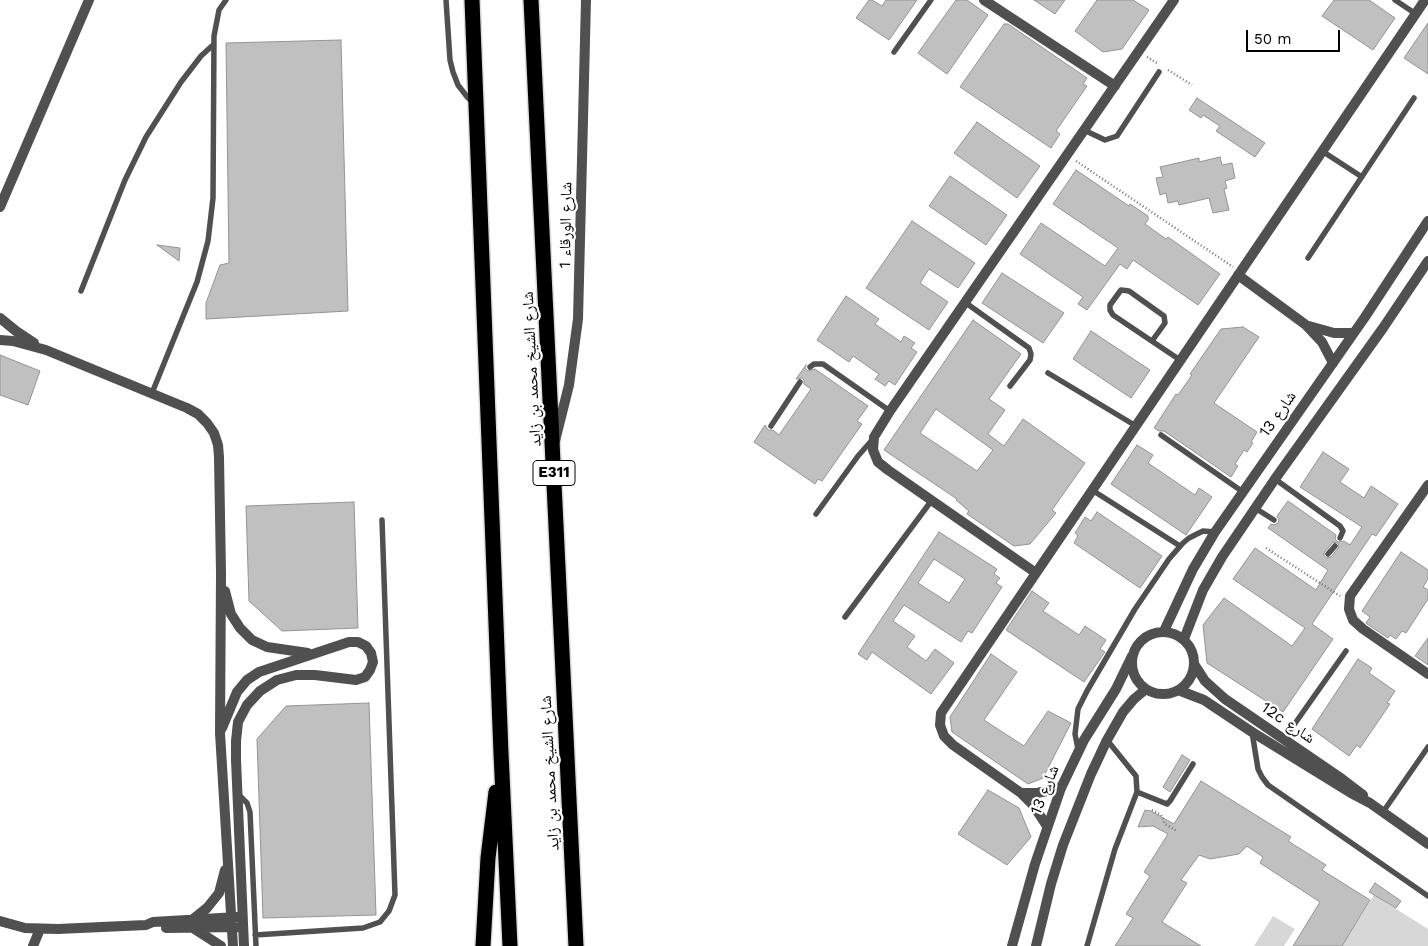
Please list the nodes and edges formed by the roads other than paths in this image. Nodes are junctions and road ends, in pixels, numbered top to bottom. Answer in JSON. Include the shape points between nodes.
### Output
{"nodes":[{"id":1,"x":88,"y":0,"type":"edge"},
{"id":2,"x":226,"y":0,"type":"edge"},
{"id":3,"x":446,"y":0,"type":"edge"},
{"id":4,"x":472,"y":0,"type":"edge"},
{"id":5,"x":531,"y":0,"type":"edge"},
{"id":6,"x":586,"y":0,"type":"edge"},
{"id":7,"x":931,"y":0,"type":"edge"},
{"id":8,"x":984,"y":0,"type":"edge"},
{"id":9,"x":1174,"y":0,"type":"edge"},
{"id":10,"x":1395,"y":0,"type":"edge"},
{"id":11,"x":1425,"y":0,"type":"edge"},
{"id":12,"x":1416,"y":14,"type":"junction"},
{"id":13,"x":213,"y":45,"type":"junction"},
{"id":14,"x":894,"y":52,"type":"dead end"},
{"id":15,"x":1159,"y":72,"type":"dead end"},
{"id":16,"x":1115,"y":86,"type":"junction"},
{"id":17,"x":1414,"y":98,"type":"dead end"},
{"id":18,"x":476,"y":104,"type":"junction"},
{"id":19,"x":1084,"y":130,"type":"junction"},
{"id":20,"x":1322,"y":151,"type":"junction"},
{"id":21,"x":1362,"y":177,"type":"junction"},
{"id":22,"x":0,"y":207,"type":"edge"},
{"id":23,"x":1428,"y":221,"type":"edge"},
{"id":24,"x":1308,"y":258,"type":"dead end"},
{"id":25,"x":1428,"y":261,"type":"edge"},
{"id":26,"x":1239,"y":273,"type":"junction"},
{"id":27,"x":81,"y":291,"type":"dead end"},
{"id":28,"x":966,"y":303,"type":"junction"},
{"id":29,"x":0,"y":318,"type":"edge"},
{"id":30,"x":1306,"y":325,"type":"junction"},
{"id":31,"x":1353,"y":333,"type":"junction"},
{"id":32,"x":0,"y":340,"type":"edge"},
{"id":33,"x":1152,"y":341,"type":"junction"},
{"id":34,"x":46,"y":350,"type":"junction"},
{"id":35,"x":1180,"y":360,"type":"junction"},
{"id":36,"x":1333,"y":363,"type":"junction"},
{"id":37,"x":810,"y":367,"type":"dead end"},
{"id":38,"x":1048,"y":373,"type":"dead end"},
{"id":39,"x":800,"y":382,"type":"dead end"},
{"id":40,"x":1010,"y":386,"type":"dead end"},
{"id":41,"x":152,"y":393,"type":"junction"},
{"id":42,"x":890,"y":411,"type":"junction"},
{"id":43,"x":771,"y":426,"type":"dead end"},
{"id":44,"x":1136,"y":426,"type":"junction"},
{"id":45,"x":1161,"y":435,"type":"dead end"},
{"id":46,"x":874,"y":437,"type":"junction"},
{"id":47,"x":553,"y":449,"type":"junction"},
{"id":48,"x":1275,"y":479,"type":"junction"},
{"id":49,"x":1428,"y":485,"type":"edge"},
{"id":50,"x":1092,"y":490,"type":"junction"},
{"id":51,"x":1242,"y":492,"type":"junction"},
{"id":52,"x":932,"y":500,"type":"junction"},
{"id":53,"x":1256,"y":508,"type":"junction"},
{"id":54,"x":816,"y":514,"type":"dead end"},
{"id":55,"x":382,"y":520,"type":"dead end"},
{"id":56,"x":1274,"y":520,"type":"dead end"},
{"id":57,"x":1215,"y":532,"type":"junction"},
{"id":58,"x":1340,"y":538,"type":"dead end"},
{"id":59,"x":1180,"y":546,"type":"junction"},
{"id":60,"x":1335,"y":546,"type":"dead end"},
{"id":61,"x":1328,"y":554,"type":"dead end"},
{"id":62,"x":221,"y":573,"type":"junction"},
{"id":63,"x":1036,"y":573,"type":"junction"},
{"id":64,"x":845,"y":617,"type":"dead end"},
{"id":65,"x":1164,"y":631,"type":"junction"},
{"id":66,"x":1184,"y":639,"type":"junction"},
{"id":67,"x":1346,"y":652,"type":"dead end"},
{"id":68,"x":311,"y":654,"type":"junction"},
{"id":69,"x":1132,"y":656,"type":"junction"},
{"id":70,"x":1194,"y":664,"type":"junction"},
{"id":71,"x":1428,"y":674,"type":"edge"},
{"id":72,"x":1146,"y":689,"type":"junction"},
{"id":73,"x":1178,"y":690,"type":"junction"},
{"id":74,"x":1252,"y":732,"type":"junction"},
{"id":75,"x":220,"y":733,"type":"junction"},
{"id":76,"x":1284,"y":738,"type":"junction"},
{"id":77,"x":1107,"y":740,"type":"junction"},
{"id":78,"x":1428,"y":747,"type":"edge"},
{"id":79,"x":1079,"y":750,"type":"junction"},
{"id":80,"x":501,"y":753,"type":"junction"},
{"id":81,"x":1193,"y":764,"type":"dead end"},
{"id":82,"x":1061,"y":788,"type":"junction"},
{"id":83,"x":1137,"y":792,"type":"junction"},
{"id":84,"x":237,"y":793,"type":"junction"},
{"id":85,"x":1021,"y":793,"type":"junction"},
{"id":86,"x":1370,"y":803,"type":"junction"},
{"id":87,"x":1384,"y":812,"type":"junction"},
{"id":88,"x":1047,"y":826,"type":"junction"},
{"id":89,"x":226,"y":842,"type":"junction"},
{"id":90,"x":1428,"y":844,"type":"edge"},
{"id":91,"x":1428,"y":896,"type":"edge"},
{"id":92,"x":0,"y":921,"type":"edge"},
{"id":93,"x":232,"y":922,"type":"junction"},
{"id":94,"x":244,"y":922,"type":"junction"},
{"id":95,"x":192,"y":924,"type":"junction"},
{"id":96,"x":40,"y":929,"type":"junction"},
{"id":97,"x":255,"y":935,"type":"junction"},
{"id":98,"x":33,"y":946,"type":"edge"},
{"id":99,"x":220,"y":946,"type":"edge"},
{"id":100,"x":233,"y":946,"type":"edge"},
{"id":101,"x":244,"y":946,"type":"edge"},
{"id":102,"x":256,"y":946,"type":"edge"},
{"id":103,"x":483,"y":946,"type":"edge"},
{"id":104,"x":510,"y":946,"type":"edge"},
{"id":105,"x":576,"y":946,"type":"edge"},
{"id":106,"x":1012,"y":946,"type":"edge"},
{"id":107,"x":1036,"y":946,"type":"edge"},
{"id":108,"x":1087,"y":946,"type":"edge"}],
"edges":[{"from":1,"to":22,"type":"street"},
{"from":2,"to":13,"type":"lane","via":[[218,10]]},
{"from":3,"to":18,"type":"lane","via":[[453,72],[458,85]]},
{"from":4,"to":18,"type":"highway"},
{"from":5,"to":47,"type":"highway","name":"شارع الشيخ محمد بن زايد","number":"E311"},
{"from":6,"to":47,"type":"street","name":"شارع الورقاء 1","via":[[578,319],[569,385]]},
{"from":7,"to":14,"type":"lane"},
{"from":8,"to":16,"type":"street"},
{"from":9,"to":16,"type":"street"},
{"from":10,"to":12,"type":"lane"},
{"from":11,"to":12,"type":"street"},
{"from":12,"to":20,"type":"street"},
{"from":13,"to":27,"type":"lane","via":[[181,82],[146,137],[125,180]]},
{"from":13,"to":41,"type":"lane","via":[[213,198],[208,240],[197,282]]},
{"from":15,"to":19,"type":"lane","via":[[1117,136],[1105,140]]},
{"from":16,"to":19,"type":"street"},
{"from":17,"to":21,"type":"lane"},
{"from":18,"to":80,"type":"highway"},
{"from":19,"to":28,"type":"street"},
{"from":20,"to":21,"type":"lane"},
{"from":20,"to":26,"type":"street"},
{"from":21,"to":24,"type":"lane"},
{"from":23,"to":31,"type":"street","name":"شارع 13"},
{"from":25,"to":48,"type":"street"},
{"from":26,"to":30,"type":"street"},
{"from":26,"to":35,"type":"street"},
{"from":28,"to":40,"type":"lane","via":[[1029,348],[1030,360]]},
{"from":28,"to":42,"type":"street"},
{"from":29,"to":34,"type":"street"},
{"from":30,"to":31,"type":"street","via":[[1334,334]]},
{"from":30,"to":36,"type":"street","via":[[1322,342]]},
{"from":31,"to":36,"type":"street","name":"شارع 13"},
{"from":32,"to":34,"type":"street"},
{"from":33,"to":33,"type":"lane","via":[[1165,318],[1132,292],[1121,290],[1111,302],[1111,313]]},
{"from":33,"to":35,"type":"lane"},
{"from":34,"to":41,"type":"street"},
{"from":35,"to":44,"type":"street"},
{"from":36,"to":51,"type":"street","name":"شارع 13"},
{"from":37,"to":42,"type":"lane","via":[[823,364]]},
{"from":38,"to":44,"type":"lane"},
{"from":39,"to":43,"type":"lane"},
{"from":41,"to":62,"type":"street","via":[[198,414],[214,433],[219,458]]},
{"from":42,"to":46,"type":"street"},
{"from":44,"to":50,"type":"street"},
{"from":45,"to":51,"type":"lane"},
{"from":46,"to":52,"type":"street","via":[[873,450],[878,462]]},
{"from":46,"to":54,"type":"lane"},
{"from":47,"to":105,"type":"highway","name":"شارع الشيخ محمد بن زايد","number":"E311"},
{"from":48,"to":53,"type":"street"},
{"from":48,"to":58,"type":"lane","via":[[1340,526],[1343,531]]},
{"from":49,"to":71,"type":"street","via":[[1350,596],[1349,609],[1363,629]]},
{"from":50,"to":59,"type":"lane"},
{"from":50,"to":63,"type":"street"},
{"from":51,"to":57,"type":"street","name":"شارع 13"},
{"from":52,"to":63,"type":"street"},
{"from":52,"to":64,"type":"lane"},
{"from":53,"to":56,"type":"lane"},
{"from":53,"to":66,"type":"street","via":[[1212,573]]},
{"from":55,"to":97,"type":"lane","via":[[395,895],[389,911],[380,922],[363,928]]},
{"from":57,"to":59,"type":"lane","via":[[1203,531]]},
{"from":57,"to":65,"type":"street","name":"شارع 13","via":[[1193,569]]},
{"from":59,"to":79,"type":"lane","via":[[1135,609],[1078,709],[1075,725]]},
{"from":60,"to":61,"type":"lane"},
{"from":62,"to":68,"type":"street","via":[[231,614],[252,640],[267,647]]},
{"from":62,"to":75,"type":"street"},
{"from":63,"to":85,"type":"street","via":[[947,703],[941,713],[940,725],[944,736],[953,745]]},
{"from":65,"to":66,"type":"street"},
{"from":65,"to":69,"type":"street","via":[[1143,638]]},
{"from":66,"to":70,"type":"street","via":[[1192,650]]},
{"from":67,"to":76,"type":"lane"},
{"from":68,"to":75,"type":"street","via":[[259,672],[247,680],[237,692]]},
{"from":68,"to":84,"type":"street","via":[[358,642],[366,646],[373,662],[365,677],[356,680],[296,675],[277,680],[260,690],[238,722]]},
{"from":69,"to":72,"type":"street","via":[[1134,675]]},
{"from":69,"to":79,"type":"street","name":"شارع 13"},
{"from":70,"to":73,"type":"street","via":[[1190,679]]},
{"from":70,"to":76,"type":"street","name":"12c شارع","via":[[1218,694]]},
{"from":72,"to":73,"type":"street","via":[[1165,694]]},
{"from":72,"to":77,"type":"street","via":[[1123,712]]},
{"from":73,"to":74,"type":"street","name":"12c شارع","via":[[1204,700]]},
{"from":74,"to":86,"type":"street","name":"12c شارع"},
{"from":74,"to":91,"type":"lane","via":[[1258,769],[1268,785]]},
{"from":75,"to":89,"type":"street"},
{"from":76,"to":86,"type":"street","name":"12c شارع","via":[[1350,784]]},
{"from":77,"to":83,"type":"lane","via":[[1136,776]]},
{"from":77,"to":107,"type":"street","via":[[1090,774],[1063,845]]},
{"from":78,"to":87,"type":"lane"},
{"from":79,"to":82,"type":"street","name":"شارع 13"},
{"from":80,"to":103,"type":"highway","via":[[488,858]]},
{"from":80,"to":104,"type":"highway"},
{"from":81,"to":83,"type":"lane","via":[[1167,804]]},
{"from":82,"to":85,"type":"street"},
{"from":82,"to":88,"type":"street","name":"شارع 13"},
{"from":83,"to":108,"type":"lane","via":[[1115,849]]},
{"from":84,"to":94,"type":"street"},
{"from":84,"to":97,"type":"lane","via":[[247,803],[251,817]]},
{"from":85,"to":88,"type":"street"},
{"from":86,"to":87,"type":"street","name":"12c شارع"},
{"from":87,"to":90,"type":"street","name":"12c شارع"},
{"from":88,"to":106,"type":"street","name":"شارع 13"},
{"from":89,"to":93,"type":"street"},
{"from":89,"to":95,"type":"street","via":[[225,871],[219,893]]},
{"from":92,"to":96,"type":"street"},
{"from":93,"to":94,"type":"street"},
{"from":93,"to":95,"type":"street"},
{"from":93,"to":100,"type":"street"},
{"from":94,"to":101,"type":"street"},
{"from":95,"to":96,"type":"street","via":[[153,928],[146,925]]},
{"from":95,"to":99,"type":"street"},
{"from":96,"to":98,"type":"street"},
{"from":97,"to":102,"type":"lane"}]}
